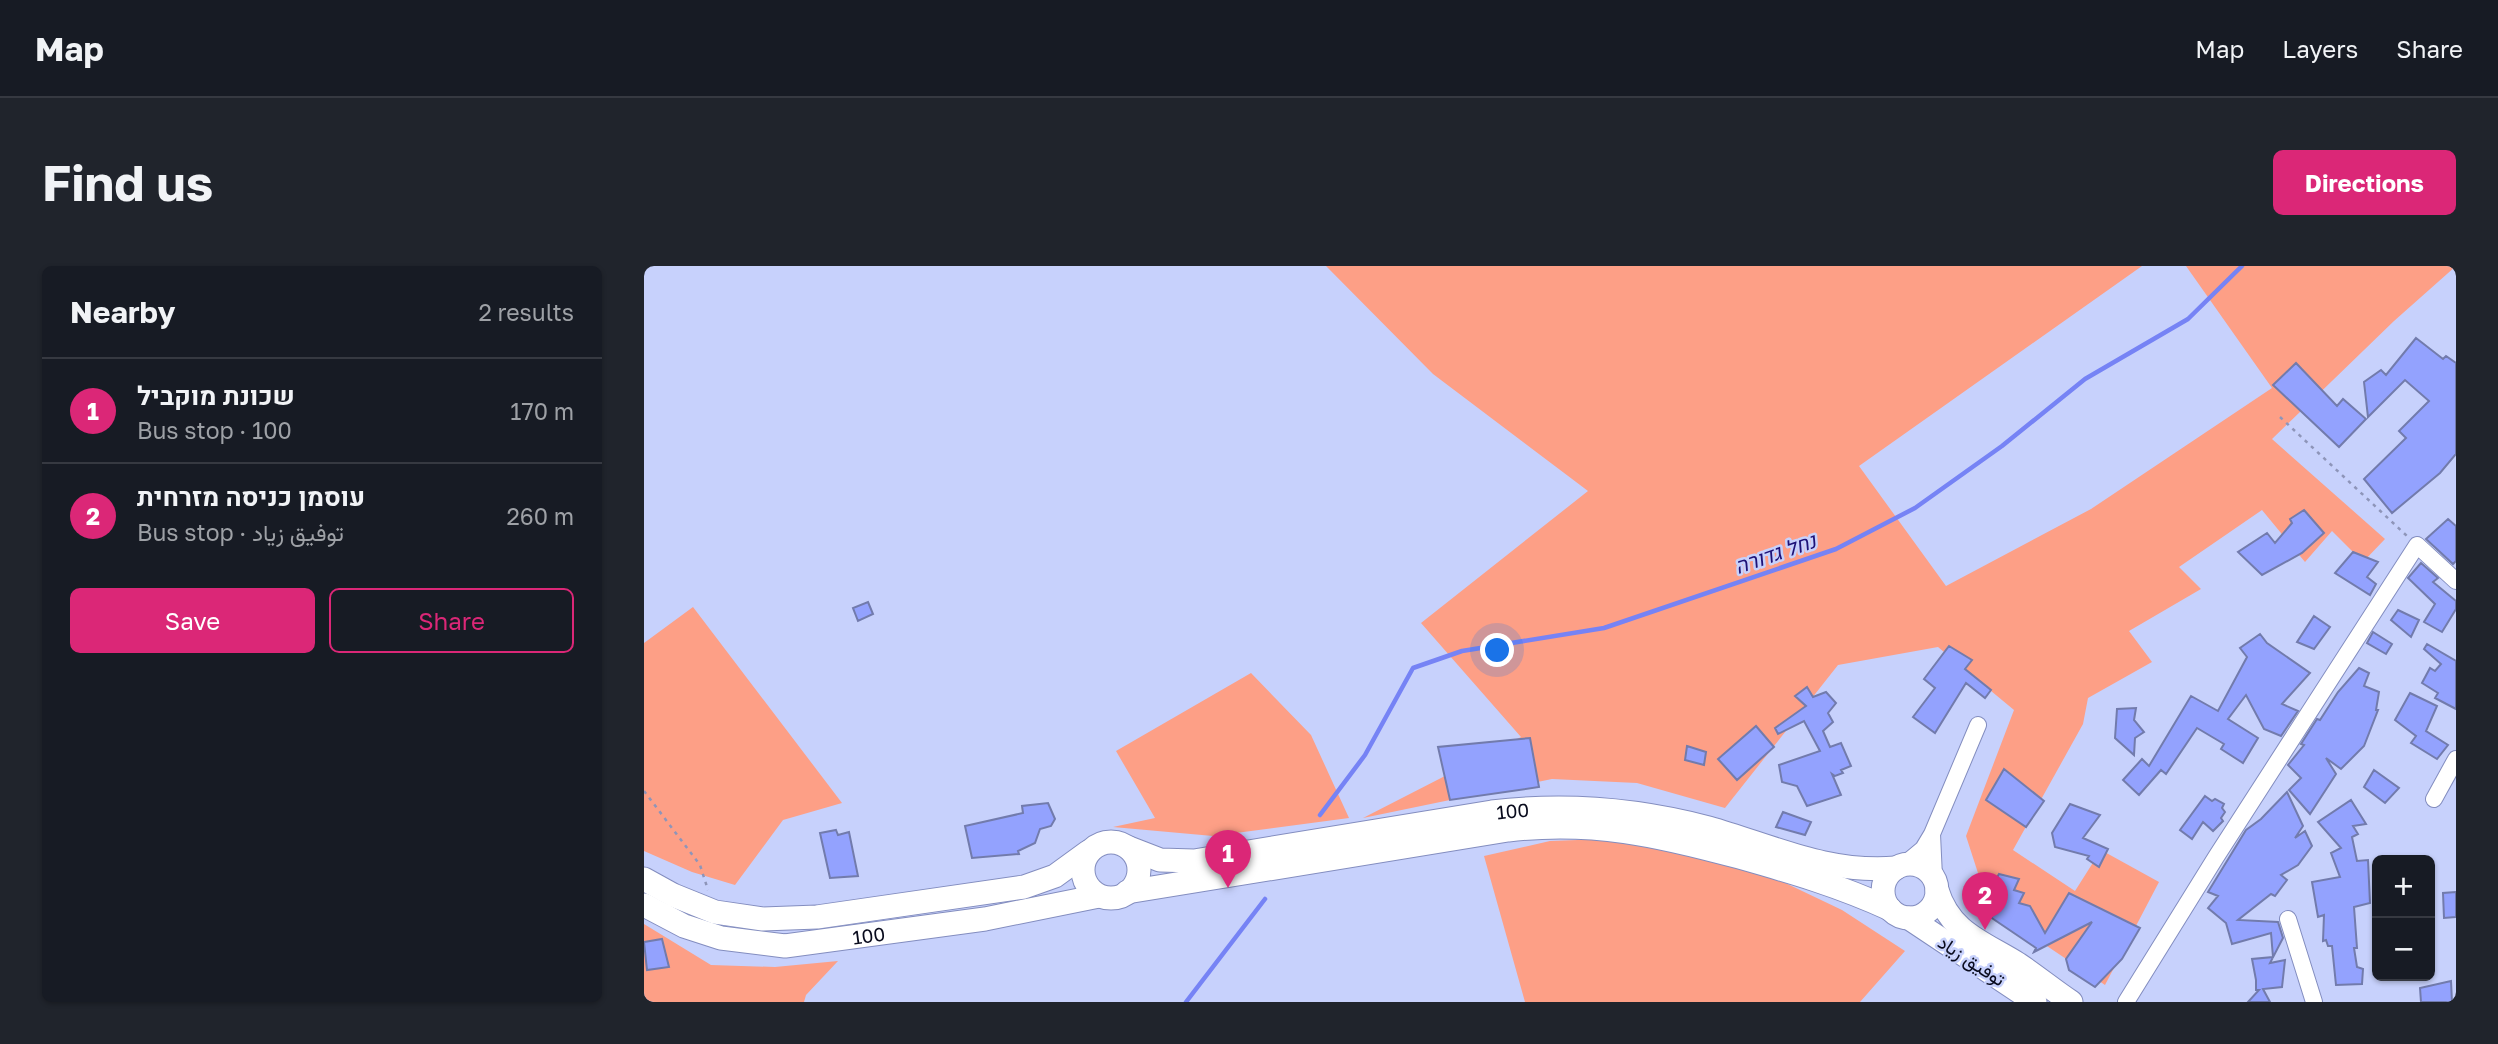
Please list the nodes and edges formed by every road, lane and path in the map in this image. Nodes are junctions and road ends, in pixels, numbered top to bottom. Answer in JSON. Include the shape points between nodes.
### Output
{"nodes":[{"id":1,"x":2280,"y":417,"type":"dead end"},
{"id":2,"x":2417,"y":545,"type":"junction"},
{"id":3,"x":2456,"y":581,"type":"edge"},
{"id":4,"x":1978,"y":724,"type":"dead end"},
{"id":5,"x":2456,"y":759,"type":"edge"},
{"id":6,"x":644,"y":791,"type":"edge"},
{"id":7,"x":2434,"y":799,"type":"dead end"},
{"id":8,"x":1932,"y":834,"type":"junction"},
{"id":9,"x":1129,"y":848,"type":"junction"},
{"id":10,"x":1088,"y":852,"type":"junction"},
{"id":11,"x":1900,"y":866,"type":"junction"},
{"id":12,"x":644,"y":879,"type":"edge"},
{"id":13,"x":1935,"y":884,"type":"junction"},
{"id":14,"x":1127,"y":892,"type":"junction"},
{"id":15,"x":1099,"y":895,"type":"junction"},
{"id":16,"x":644,"y":905,"type":"edge"},
{"id":17,"x":706,"y":909,"type":"junction"},
{"id":18,"x":1900,"y":913,"type":"junction"},
{"id":19,"x":2288,"y":919,"type":"dead end"},
{"id":20,"x":2035,"y":1002,"type":"edge"},
{"id":21,"x":2071,"y":1002,"type":"edge"},
{"id":22,"x":2126,"y":1002,"type":"edge"},
{"id":23,"x":2315,"y":1002,"type":"edge"}],
"edges":[{"from":1,"to":2,"type":"path"},
{"from":2,"to":3,"type":"street"},
{"from":2,"to":22,"type":"street"},
{"from":4,"to":8,"type":"street"},
{"from":5,"to":7,"type":"street"},
{"from":6,"to":17,"type":"path","via":[[700,865],[708,892]]},
{"from":8,"to":11,"type":"street","via":[[1923,849]]},
{"from":8,"to":13,"type":"street"},
{"from":9,"to":10,"type":"main road","via":[[1112,841]]},
{"from":9,"to":11,"type":"main road","name":"100","via":[[1160,860],[1194,861],[1492,812],[1580,807],[1682,821],[1851,869]]},
{"from":9,"to":14,"type":"main road","via":[[1139,872]]},
{"from":10,"to":15,"type":"main road","via":[[1084,880]]},
{"from":10,"to":17,"type":"main road","name":"100","via":[[1055,876],[1024,887],[791,919],[737,917]]},
{"from":11,"to":13,"type":"main road","via":[[1920,866]]},
{"from":11,"to":18,"type":"main road","via":[[1883,887],[1885,903]]},
{"from":12,"to":17,"type":"main road","name":"100"},
{"from":13,"to":18,"type":"main road","via":[[1932,906],[1918,916]]},
{"from":13,"to":21,"type":"main road","name":"توفيق زياد","via":[[1942,908],[1959,928]]},
{"from":14,"to":15,"type":"main road","via":[[1115,898]]},
{"from":14,"to":18,"type":"main road","name":"100","via":[[1507,830],[1573,826],[1679,841],[1798,874]]},
{"from":15,"to":16,"type":"main road","name":"100","via":[[985,919],[785,946],[721,938],[684,926]]},
{"from":18,"to":20,"type":"main road","name":"توفيق زياد"},
{"from":19,"to":23,"type":"street"}]}
